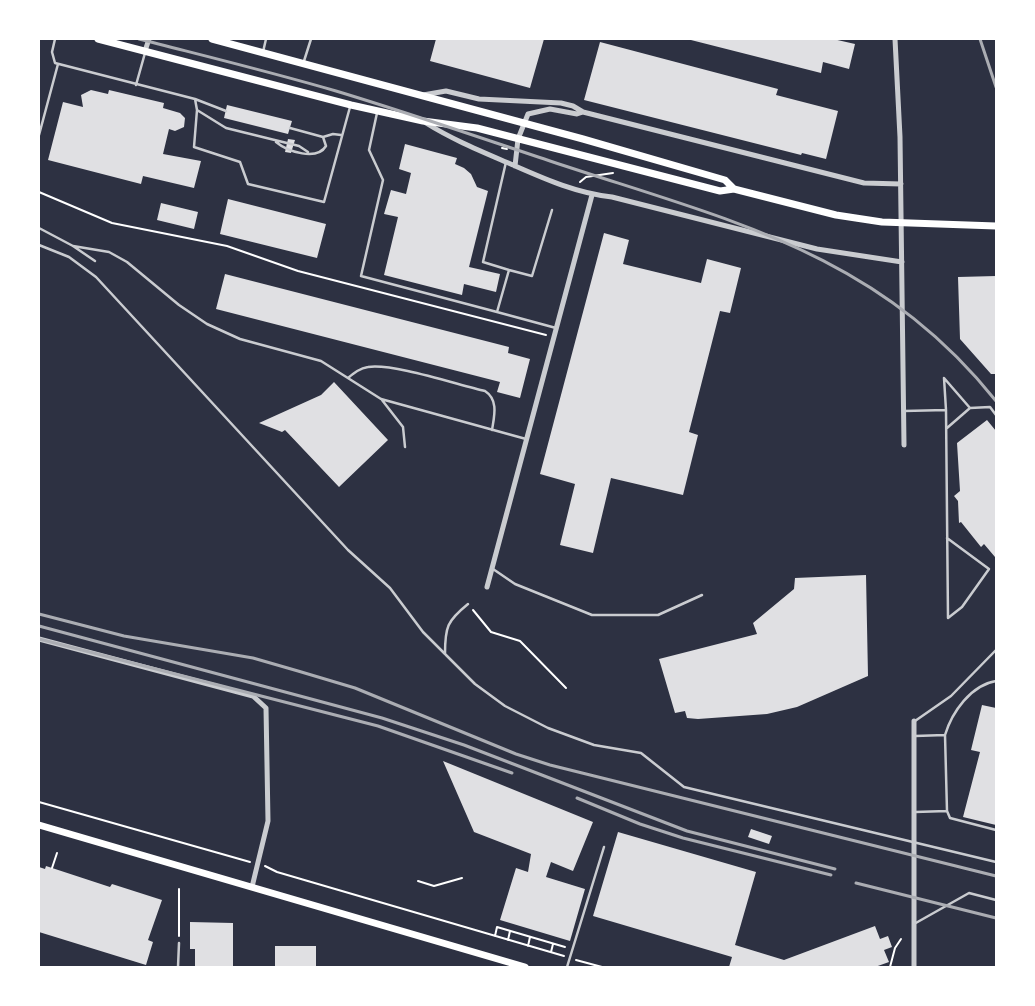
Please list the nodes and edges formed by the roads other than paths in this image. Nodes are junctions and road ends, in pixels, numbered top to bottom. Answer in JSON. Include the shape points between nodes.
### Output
{"nodes":[{"id":1,"x":55,"y":39,"type":"edge"},
{"id":2,"x":98,"y":39,"type":"edge"},
{"id":3,"x":148,"y":39,"type":"edge"},
{"id":4,"x":212,"y":39,"type":"edge"},
{"id":5,"x":266,"y":39,"type":"edge"},
{"id":6,"x":311,"y":39,"type":"edge"},
{"id":7,"x":895,"y":39,"type":"edge"},
{"id":8,"x":145,"y":51,"type":"junction"},
{"id":9,"x":262,"y":52,"type":"junction"},
{"id":10,"x":58,"y":64,"type":"junction"},
{"id":11,"x":303,"y":64,"type":"junction"},
{"id":12,"x":136,"y":85,"type":"junction"},
{"id":13,"x":421,"y":96,"type":"junction"},
{"id":14,"x":195,"y":99,"type":"junction"},
{"id":15,"x":350,"y":105,"type":"junction"},
{"id":16,"x":197,"y":110,"type":"junction"},
{"id":17,"x":226,"y":111,"type":"dead end"},
{"id":18,"x":377,"y":111,"type":"junction"},
{"id":19,"x":583,"y":112,"type":"junction"},
{"id":20,"x":423,"y":122,"type":"junction"},
{"id":21,"x":524,"y":124,"type":"junction"},
{"id":22,"x":290,"y":128,"type":"dead end"},
{"id":23,"x":39,"y":135,"type":"edge"},
{"id":24,"x":342,"y":135,"type":"junction"},
{"id":25,"x":324,"y":137,"type":"junction"},
{"id":26,"x":518,"y":139,"type":"junction"},
{"id":27,"x":275,"y":141,"type":"junction"},
{"id":28,"x":308,"y":152,"type":"junction"},
{"id":29,"x":506,"y":162,"type":"junction"},
{"id":30,"x":515,"y":166,"type":"junction"},
{"id":31,"x":901,"y":184,"type":"junction"},
{"id":32,"x":734,"y":189,"type":"junction"},
{"id":33,"x":592,"y":195,"type":"junction"},
{"id":34,"x":552,"y":210,"type":"dead end"},
{"id":35,"x":996,"y":226,"type":"edge"},
{"id":36,"x":39,"y":228,"type":"edge"},
{"id":37,"x":39,"y":245,"type":"edge"},
{"id":38,"x":73,"y":246,"type":"junction"},
{"id":39,"x":95,"y":261,"type":"dead end"},
{"id":40,"x":902,"y":262,"type":"junction"},
{"id":41,"x":509,"y":270,"type":"junction"},
{"id":42,"x":497,"y":312,"type":"junction"},
{"id":43,"x":556,"y":328,"type":"junction"},
{"id":44,"x":348,"y":378,"type":"junction"},
{"id":45,"x":380,"y":399,"type":"junction"},
{"id":46,"x":970,"y":408,"type":"junction"},
{"id":47,"x":904,"y":410,"type":"junction"},
{"id":48,"x":946,"y":410,"type":"junction"},
{"id":49,"x":996,"y":415,"type":"edge"},
{"id":50,"x":947,"y":428,"type":"junction"},
{"id":51,"x":492,"y":430,"type":"junction"},
{"id":52,"x":526,"y":440,"type":"junction"},
{"id":53,"x":904,"y":445,"type":"dead end"},
{"id":54,"x":405,"y":447,"type":"dead end"},
{"id":55,"x":948,"y":538,"type":"junction"},
{"id":56,"x":492,"y":568,"type":"junction"},
{"id":57,"x":487,"y":587,"type":"dead end"},
{"id":58,"x":702,"y":595,"type":"dead end"},
{"id":59,"x":468,"y":604,"type":"road end"},
{"id":60,"x":39,"y":638,"type":"edge"},
{"id":61,"x":996,"y":650,"type":"edge"},
{"id":62,"x":445,"y":656,"type":"junction"},
{"id":63,"x":996,"y":681,"type":"edge"},
{"id":64,"x":914,"y":721,"type":"joint"},
{"id":65,"x":945,"y":735,"type":"junction"},
{"id":66,"x":914,"y":736,"type":"junction"},
{"id":67,"x":948,"y":811,"type":"junction"},
{"id":68,"x":914,"y":812,"type":"junction"},
{"id":69,"x":39,"y":825,"type":"edge"},
{"id":70,"x":996,"y":830,"type":"edge"},
{"id":71,"x":913,"y":842,"type":"junction"},
{"id":72,"x":604,"y":847,"type":"dead end"},
{"id":73,"x":996,"y":862,"type":"edge"},
{"id":74,"x":252,"y":887,"type":"junction"},
{"id":75,"x":996,"y":900,"type":"edge"},
{"id":76,"x":913,"y":925,"type":"junction"},
{"id":77,"x":179,"y":943,"type":"road end"},
{"id":78,"x":178,"y":967,"type":"edge"},
{"id":79,"x":525,"y":967,"type":"edge"},
{"id":80,"x":567,"y":967,"type":"edge"},
{"id":81,"x":914,"y":967,"type":"edge"}],
"edges":[{"from":1,"to":10,"type":"lane","via":[[52,52]]},
{"from":2,"to":8,"type":"main road"},
{"from":3,"to":8,"type":"street"},
{"from":4,"to":9,"type":"main road"},
{"from":5,"to":9,"type":"lane"},
{"from":6,"to":11,"type":"lane"},
{"from":7,"to":31,"type":"street"},
{"from":8,"to":12,"type":"lane"},
{"from":8,"to":15,"type":"main road"},
{"from":9,"to":11,"type":"main road"},
{"from":10,"to":12,"type":"lane"},
{"from":10,"to":23,"type":"lane"},
{"from":11,"to":13,"type":"main road"},
{"from":12,"to":14,"type":"lane"},
{"from":13,"to":19,"type":"street","via":[[446,91],[479,99],[561,103]]},
{"from":13,"to":21,"type":"main road"},
{"from":14,"to":16,"type":"lane"},
{"from":14,"to":17,"type":"lane"},
{"from":15,"to":18,"type":"main road"},
{"from":15,"to":24,"type":"lane"},
{"from":16,"to":24,"type":"lane","via":[[194,147],[240,162],[248,184],[324,202]]},
{"from":16,"to":27,"type":"lane","via":[[226,128]]},
{"from":18,"to":20,"type":"main road"},
{"from":18,"to":42,"type":"lane","via":[[369,150],[383,180],[361,276]]},
{"from":19,"to":21,"type":"street","via":[[540,110],[528,114]]},
{"from":19,"to":31,"type":"street","via":[[854,181]]},
{"from":20,"to":26,"type":"main road","via":[[477,128]]},
{"from":20,"to":29,"type":"street"},
{"from":21,"to":26,"type":"street"},
{"from":21,"to":32,"type":"main road","via":[[725,180]]},
{"from":22,"to":25,"type":"lane"},
{"from":24,"to":25,"type":"lane"},
{"from":25,"to":28,"type":"lane","via":[[326,146],[322,152]]},
{"from":26,"to":30,"type":"street"},
{"from":26,"to":32,"type":"main road","via":[[720,190]]},
{"from":27,"to":28,"type":"lane","via":[[299,146]]},
{"from":27,"to":28,"type":"lane","via":[[283,148]]},
{"from":29,"to":30,"type":"street"},
{"from":29,"to":41,"type":"lane","via":[[483,262]]},
{"from":30,"to":33,"type":"street"},
{"from":31,"to":40,"type":"street"},
{"from":32,"to":35,"type":"main road","via":[[836,215],[875,221]]},
{"from":33,"to":40,"type":"street","via":[[612,197],[817,249]]},
{"from":33,"to":43,"type":"street"},
{"from":34,"to":41,"type":"lane","via":[[532,276]]},
{"from":36,"to":38,"type":"lane"},
{"from":37,"to":62,"type":"lane","via":[[69,257],[96,276],[348,550],[390,588]]},
{"from":38,"to":39,"type":"lane"},
{"from":38,"to":44,"type":"lane","via":[[109,252],[127,262],[207,324],[240,339],[321,361]]},
{"from":40,"to":47,"type":"street"},
{"from":41,"to":42,"type":"lane"},
{"from":42,"to":43,"type":"lane"},
{"from":43,"to":52,"type":"street"},
{"from":44,"to":45,"type":"lane"},
{"from":44,"to":51,"type":"lane","via":[[368,367],[385,367],[485,391],[495,406]]},
{"from":45,"to":51,"type":"lane"},
{"from":45,"to":54,"type":"lane","via":[[403,427]]},
{"from":46,"to":48,"type":"lane","via":[[944,378]]},
{"from":46,"to":49,"type":"lane","via":[[990,408]]},
{"from":46,"to":50,"type":"lane"},
{"from":47,"to":48,"type":"lane"},
{"from":47,"to":53,"type":"street"},
{"from":48,"to":50,"type":"lane"},
{"from":50,"to":55,"type":"lane"},
{"from":51,"to":52,"type":"lane"},
{"from":52,"to":56,"type":"street"},
{"from":55,"to":55,"type":"lane","via":[[948,600],[948,618],[962,607],[989,569]]},
{"from":56,"to":57,"type":"street"},
{"from":56,"to":58,"type":"lane","via":[[515,584],[592,614],[658,615]]},
{"from":59,"to":62,"type":"lane","via":[[448,624]]},
{"from":60,"to":74,"type":"street","via":[[253,696],[266,708],[268,821]]},
{"from":61,"to":64,"type":"lane","via":[[951,696]]},
{"from":62,"to":71,"type":"lane","via":[[505,706],[548,728],[594,744],[641,753],[684,787]]},
{"from":63,"to":65,"type":"lane","via":[[986,683],[956,710]]},
{"from":64,"to":66,"type":"street"},
{"from":65,"to":66,"type":"lane"},
{"from":65,"to":67,"type":"lane"},
{"from":66,"to":68,"type":"street"},
{"from":67,"to":68,"type":"lane"},
{"from":67,"to":70,"type":"lane","via":[[950,818]]},
{"from":68,"to":71,"type":"street"},
{"from":69,"to":74,"type":"main road"},
{"from":71,"to":73,"type":"lane"},
{"from":71,"to":76,"type":"street"},
{"from":72,"to":80,"type":"lane"},
{"from":74,"to":79,"type":"main road"},
{"from":75,"to":76,"type":"lane","via":[[969,893]]},
{"from":76,"to":81,"type":"street"},
{"from":77,"to":78,"type":"lane"}]}
